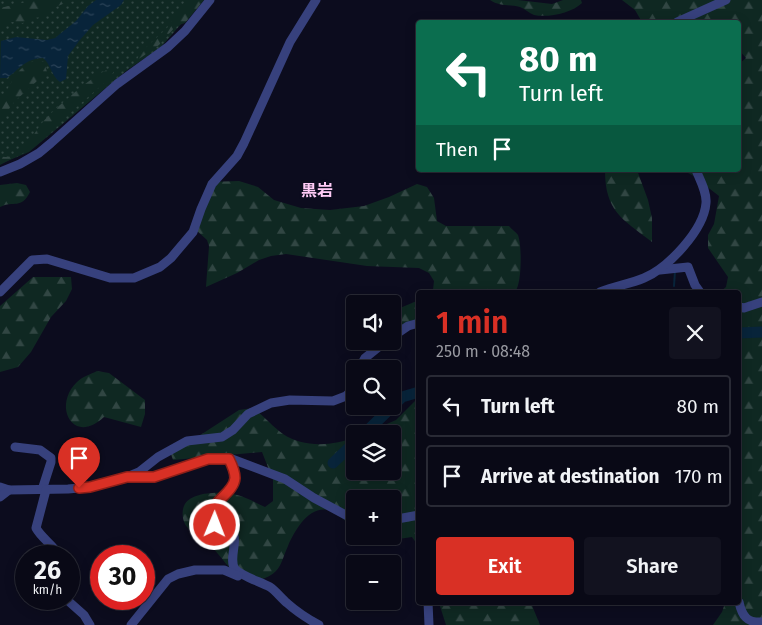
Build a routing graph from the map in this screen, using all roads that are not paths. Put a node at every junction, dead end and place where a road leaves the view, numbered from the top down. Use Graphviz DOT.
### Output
graph roads {
  1 [pos="210,0"];
  2 [pos="316,0"];
  3 [pos="726,0"];
  4 [pos="682,20"];
  5 [pos="0,172"];
  6 [pos="697,172"];
  7 [pos="662,270"];
  8 [pos="606,290"];
  9 [pos="699,290"];
  10 [pos="0,292"];
  11 [pos="762,302"];
  12 [pos="741,307"];
  13 [pos="416,324"];
  14 [pos="401,330"];
  15 [pos="375,350"];
  16 [pos="364,360"];
  17 [pos="346,396"];
  18 [pos="15,447"];
  19 [pos="229,459"];
  20 [pos="127,477"];
  21 [pos="4,488"];
  22 [pos="44,490"];
  23 [pos="0,497"];
  24 [pos="346,515"];
  25 [pos="416,516"];
  26 [pos="401,518"];
  27 [pos="51,545"];
  28 [pos="255,580"];
  29 [pos="428,605"];
  30 [pos="740,605"];
  31 [pos="78,610"];
  32 [pos="762,622"];
  33 [pos="90,625"];
  34 [pos="130,625"];
  35 [pos="319,625"];
  36 [pos="429,625"];
  1 -- 5 [label="street"];
  2 -- 10 [label="street"];
  3 -- 4 [label="street"];
  6 -- 7 [label="street"];
  7 -- 8 [label="street"];
  7 -- 9 [label="street"];
  11 -- 12 [label="street"];
  13 -- 14 [label="street"];
  15 -- 16 [label="street"];
  17 -- 20 [label="street"];
  18 -- 22 [label="street"];
  19 -- 20 [label="street"];
  19 -- 24 [label="street"];
  19 -- 28 [label="street"];
  20 -- 22 [label="street"];
  21 -- 22 [label="street"];
  21 -- 23 [label="street"];
  22 -- 27 [label="street"];
  25 -- 26 [label="street"];
  28 -- 34 [label="street"];
  28 -- 35 [label="street"];
  29 -- 36 [label="street"];
  30 -- 32 [label="street"];
  31 -- 33 [label="street"];
}
